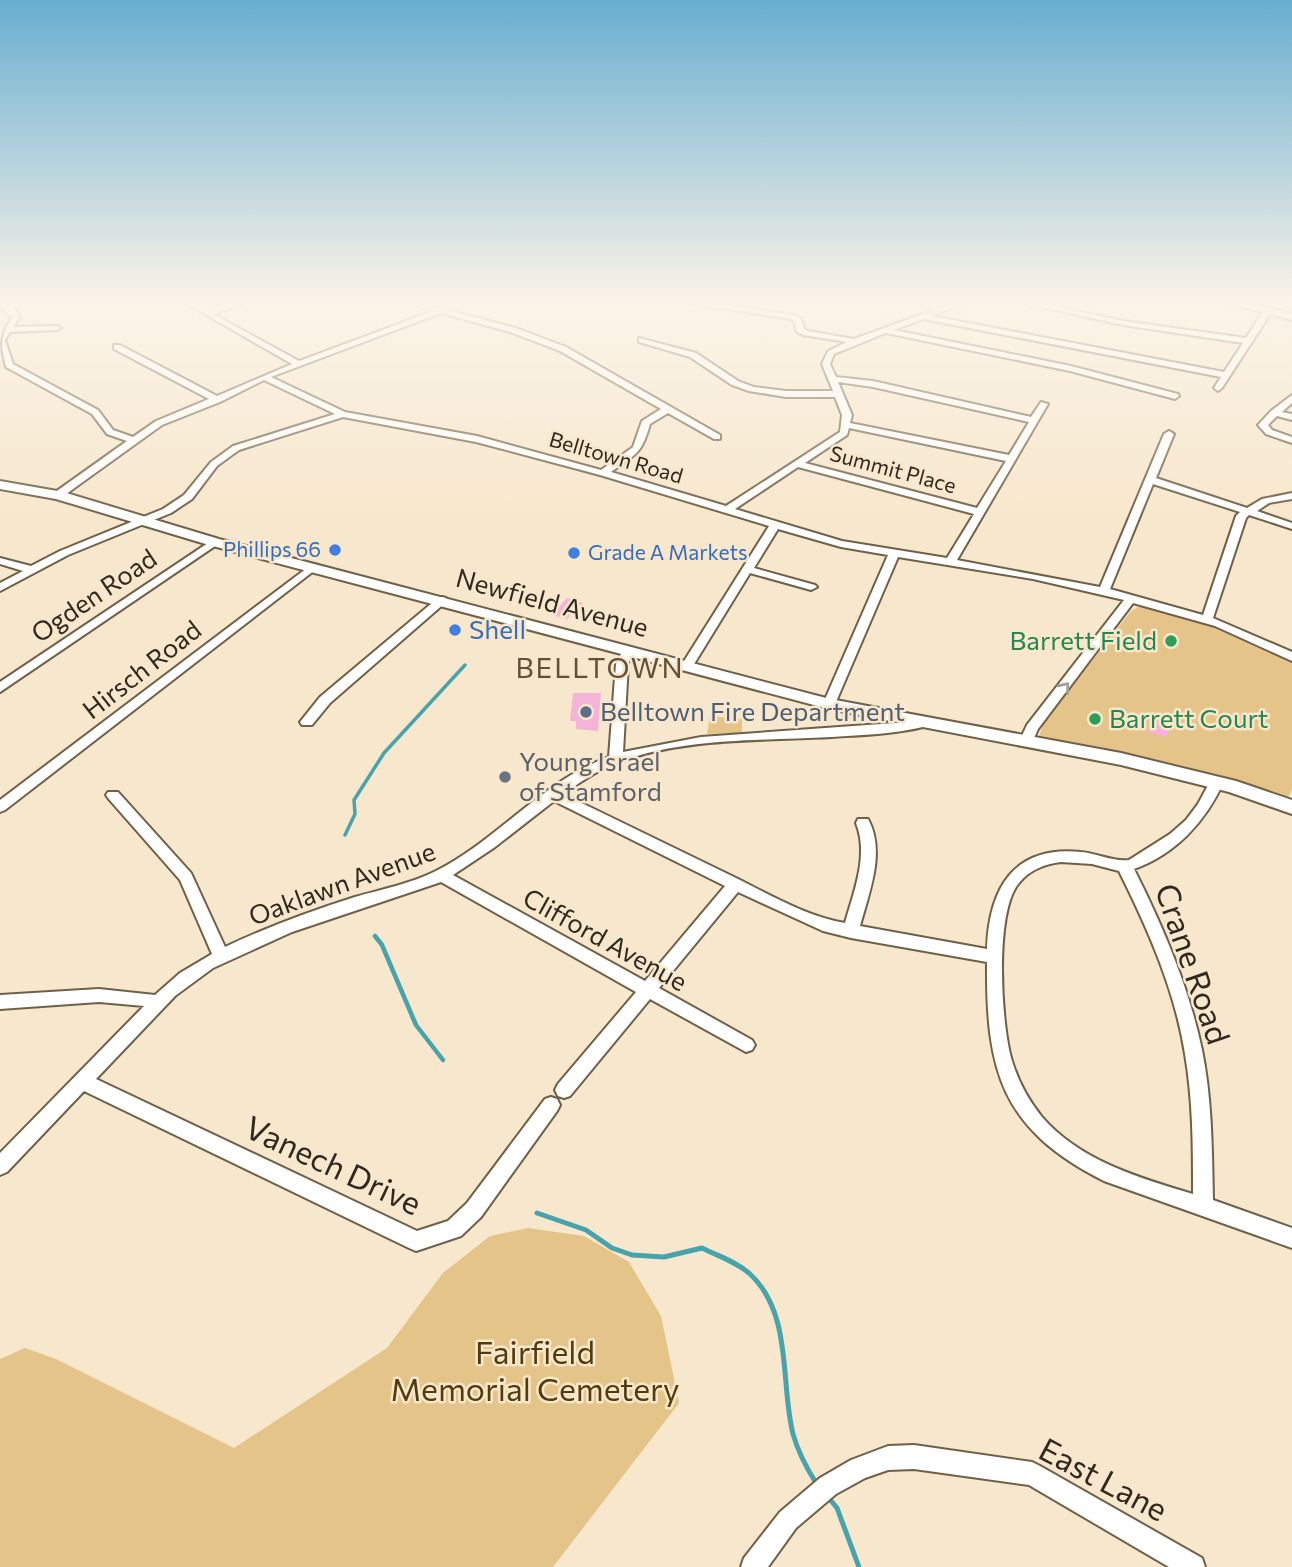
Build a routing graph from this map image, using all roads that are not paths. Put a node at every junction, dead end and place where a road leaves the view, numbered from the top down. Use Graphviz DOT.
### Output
graph roads {
  1 [pos="28,375"];
  2 [pos="170,375"];
  3 [pos="269,375"];
  4 [pos="609,375"];
  5 [pos="723,375"];
  6 [pos="831,375"];
  7 [pos="1094,375"];
  8 [pos="1225,375"];
  9 [pos="264,377"];
  10 [pos="833,379"];
  11 [pos="1218,388"];
  12 [pos="839,394"];
  13 [pos="1175,396"];
  14 [pos="1292,398"];
  15 [pos="217,400"];
  16 [pos="1044,404"];
  17 [pos="669,409"];
  18 [pos="1274,413"];
  19 [pos="343,414"];
  20 [pos="1292,417"];
  21 [pos="1035,421"];
  22 [pos="848,425"];
  23 [pos="1169,434"];
  24 [pos="717,437"];
  25 [pos="135,440"];
  26 [pos="1292,440"];
  27 [pos="1012,459"];
  28 [pos="797,464"];
  29 [pos="603,473"];
  30 [pos="1152,480"];
  31 [pos="0,485"];
  32 [pos="58,495"];
  33 [pos="1292,496"];
  34 [pos="727,510"];
  35 [pos="1246,511"];
  36 [pos="980,512"];
  37 [pos="144,523"];
  38 [pos="775,525"];
  39 [pos="1292,526"];
  40 [pos="214,542"];
  41 [pos="894,554"];
  42 [pos="0,561"];
  43 [pos="950,563"];
  44 [pos="311,568"];
  45 [pos="747,569"];
  46 [pos="32,570"];
  47 [pos="811,587"];
  48 [pos="0,588"];
  49 [pos="1104,591"];
  50 [pos="1131,598"];
  51 [pos="442,600"];
  52 [pos="1207,620"];
  53 [pos="628,651"];
  54 [pos="1292,657"];
  55 [pos="687,666"];
  56 [pos="0,688"];
  57 [pos="829,704"];
  58 [pos="307,722"];
  59 [pos="918,724"];
  60 [pos="1026,743"];
  61 [pos="616,758"];
  62 [pos="1217,781"];
  63 [pos="554,794"];
  64 [pos="113,795"];
  65 [pos="0,807"];
  66 [pos="1292,807"];
  67 [pos="863,823"];
  68 [pos="1125,867"];
  69 [pos="442,876"];
  70 [pos="736,884"];
  71 [pos="851,932"];
  72 [pos="221,956"];
  73 [pos="995,957"];
  74 [pos="645,990"];
  75 [pos="0,1002"];
  76 [pos="158,1002"];
  77 [pos="746,1045"];
  78 [pos="82,1081"];
  79 [pos="0,1166"];
  80 [pos="1203,1207"];
  81 [pos="1292,1238"];
  82 [pos="753,1567"];
  83 [pos="1193,1567"];
  1 -- 25 [label="street"];
  2 -- 15 [label="street"];
  3 -- 9 [label="street"];
  4 -- 17 [label="street"];
  5 -- 12 [label="street"];
  6 -- 10 [label="street"];
  7 -- 13 [label="street"];
  8 -- 11 [label="street"];
  9 -- 15 [label="street"];
  9 -- 19 [label="street"];
  10 -- 12 [label="street"];
  10 -- 21 [label="street"];
  12 -- 22 [label="street"];
  14 -- 18 [label="street"];
  15 -- 25 [label="street"];
  16 -- 21 [label="street"];
  17 -- 24 [label="street"];
  17 -- 29 [label="street"];
  18 -- 20 [label="street"];
  18 -- 26 [label="street"];
  19 -- 29 [label="street, Belltown Road"];
  19 -- 37 [label="street, Belltown Road"];
  21 -- 27 [label="street"];
  22 -- 27 [label="street"];
  22 -- 28 [label="street"];
  23 -- 30 [label="street"];
  25 -- 32 [label="street"];
  27 -- 36 [label="street"];
  28 -- 34 [label="street"];
  28 -- 36 [label="street, Summit Place"];
  29 -- 34 [label="street, Belltown Road"];
  30 -- 35 [label="street"];
  30 -- 49 [label="street"];
  31 -- 32 [label="main road, Newfield Avenue"];
  32 -- 37 [label="main road, Newfield Avenue"];
  33 -- 35 [label="street"];
  34 -- 38 [label="street, Belltown Road"];
  35 -- 39 [label="street"];
  35 -- 52 [label="street"];
  36 -- 43 [label="street"];
  37 -- 40 [label="main road, Newfield Avenue"];
  37 -- 46 [label="street, Belltown Road"];
  38 -- 41 [label="street, Belltown Road"];
  38 -- 45 [label="street"];
  40 -- 44 [label="main road, Newfield Avenue"];
  40 -- 56 [label="street, Ogden Road"];
  41 -- 43 [label="street, Belltown Road"];
  41 -- 57 [label="street"];
  42 -- 46 [label="street"];
  43 -- 49 [label="street, Belltown Road"];
  44 -- 51 [label="main road, Newfield Avenue"];
  44 -- 65 [label="street, Hirsch Road"];
  45 -- 47 [label="street"];
  45 -- 55 [label="street"];
  46 -- 48 [label="street, Belltown Road"];
  49 -- 50 [label="street, Belltown Road"];
  50 -- 52 [label="street, Belltown Road"];
  60 -- 50 [label="street, one-way"];
  51 -- 53 [label="main road, Newfield Avenue"];
  51 -- 58 [label="street"];
  52 -- 54 [label="street, Belltown Road"];
  53 -- 55 [label="main road, Newfield Avenue"];
  53 -- 61 [label="street"];
  55 -- 57 [label="main road, Newfield Avenue"];
  57 -- 59 [label="main road, Newfield Avenue"];
  59 -- 60 [label="main road, Newfield Avenue"];
  59 -- 61 [label="street, Oaklawn Avenue"];
  60 -- 62 [label="main road, Newfield Avenue"];
  61 -- 63 [label="street, Oaklawn Avenue"];
  62 -- 66 [label="main road, Newfield Avenue"];
  62 -- 68 [label="street"];
  63 -- 69 [label="street, Oaklawn Avenue"];
  63 -- 70 [label="street"];
  64 -- 72 [label="street"];
  67 -- 71 [label="street"];
  68 -- 73 [label="street"];
  68 -- 80 [label="street, Crane Road"];
  69 -- 72 [label="street, Oaklawn Avenue"];
  69 -- 74 [label="street, Clifford Avenue"];
  70 -- 71 [label="street"];
  70 -- 74 [label="street, Vanech Drive"];
  71 -- 73 [label="street"];
  72 -- 76 [label="street, Oaklawn Avenue"];
  73 -- 80 [label="street"];
  74 -- 77 [label="street, Clifford Avenue"];
  74 -- 78 [label="street, Vanech Drive"];
  75 -- 76 [label="street"];
  76 -- 78 [label="street, Oaklawn Avenue"];
  78 -- 79 [label="street, Oaklawn Avenue"];
  80 -- 81 [label="street"];
  82 -- 83 [label="street, East Lane"];
}
